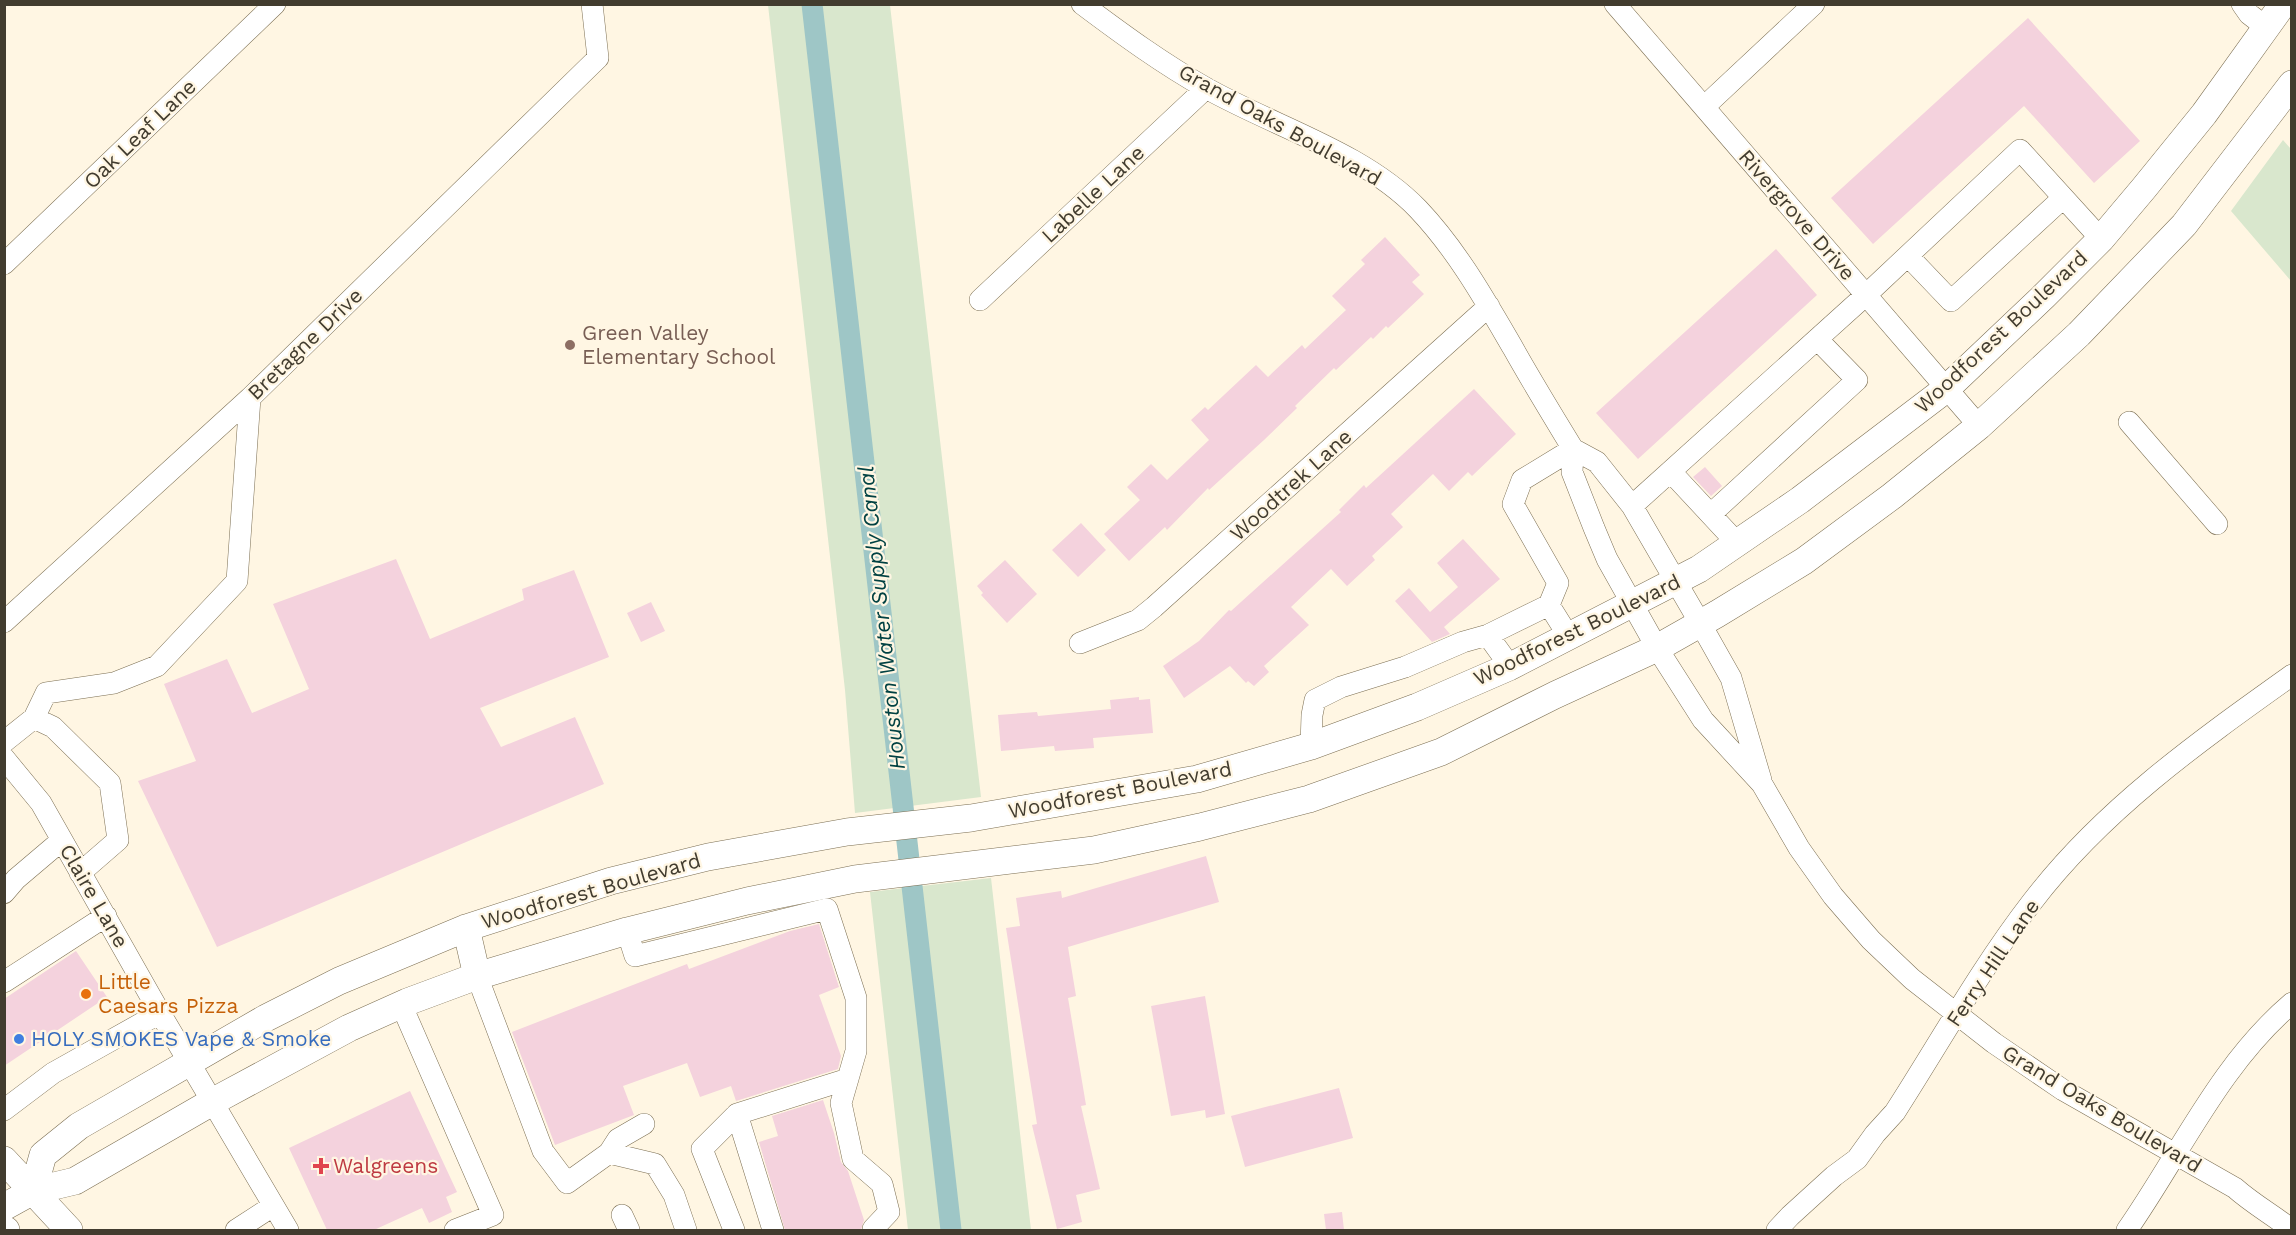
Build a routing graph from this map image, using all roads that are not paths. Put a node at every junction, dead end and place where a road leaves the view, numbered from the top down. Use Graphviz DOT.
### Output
graph roads {
  1 [pos="275,4"];
  2 [pos="592,4"];
  3 [pos="1082,4"];
  4 [pos="1615,4"];
  5 [pos="1814,4"];
  6 [pos="2242,4"];
  7 [pos="2283,4"];
  8 [pos="2267,28"];
  9 [pos="2292,84"];
  10 [pos="1206,88"];
  11 [pos="1704,107"];
  12 [pos="2063,198"];
  13 [pos="2101,239"];
  14 [pos="1908,255"];
  15 [pos="4,264"];
  16 [pos="1867,294"];
  17 [pos="981,300"];
  18 [pos="1489,306"];
  19 [pos="1817,339"];
  20 [pos="1946,389"];
  21 [pos="250,398"];
  22 [pos="2129,422"];
  23 [pos="1979,426"];
  24 [pos="1573,450"];
  25 [pos="1671,472"];
  26 [pos="1632,506"];
  27 [pos="1711,514"];
  28 [pos="2217,524"];
  29 [pos="1738,544"];
  30 [pos="1676,582"];
  31 [pos="1633,604"];
  32 [pos="1550,605"];
  33 [pos="4,622"];
  34 [pos="1700,623"];
  35 [pos="1488,635"];
  36 [pos="1569,637"];
  37 [pos="1080,643"];
  38 [pos="1657,648"];
  39 [pos="1509,667"];
  40 [pos="2292,675"];
  41 [pos="34,718"];
  42 [pos="4,742"];
  43 [pos="1311,746"];
  44 [pos="4,758"];
  45 [pos="1762,784"];
  46 [pos="62,840"];
  47 [pos="80,873"];
  48 [pos="4,893"];
  49 [pos="106,916"];
  50 [pos="466,928"];
  51 [pos="627,931"];
  52 [pos="8,974"];
  53 [pos="477,976"];
  54 [pos="2292,1003"];
  55 [pos="401,1004"];
  56 [pos="160,1013"];
  57 [pos="1957,1015"];
  58 [pos="188,1062"];
  59 [pos="848,1079"];
  60 [pos="212,1102"];
  61 [pos="4,1110"];
  62 [pos="737,1114"];
  63 [pos="644,1124"];
  64 [pos="609,1153"];
  65 [pos="2176,1155"];
  66 [pos="4,1160"];
  67 [pos="33,1191"];
  68 [pos="4,1206"];
  69 [pos="273,1206"];
  70 [pos="873,1229"];
  71 [pos="69,1230"];
  72 [pos="236,1230"];
  73 [pos="288,1230"];
  74 [pos="455,1230"];
  75 [pos="686,1230"];
  76 [pos="734,1230"];
  77 [pos="773,1230"];
  78 [pos="1777,1230"];
  79 [pos="2127,1230"];
  80 [pos="2292,1230"];
  1 -- 15 [label="street, Oak Leaf Lane"];
  2 -- 21 [label="street, Bretagne Drive"];
  3 -- 10 [label="street, Grand Oaks Boulevard"];
  4 -- 11 [label="street, Rivergrove Drive"];
  5 -- 11 [label="street"];
  6 -- 8 [label="street"];
  7 -- 8 [label="main road, Woodforest Boulevard"];
  8 -- 13 [label="main road, Woodforest Boulevard"];
  9 -- 23 [label="main road"];
  10 -- 17 [label="street, Labelle Lane"];
  10 -- 18 [label="street, Grand Oaks Boulevard"];
  11 -- 16 [label="street, Rivergrove Drive"];
  12 -- 13 [label="street"];
  12 -- 14 [label="street"];
  12 -- 14 [label="street"];
  13 -- 20 [label="main road, Woodforest Boulevard"];
  14 -- 16 [label="street"];
  16 -- 19 [label="street"];
  16 -- 20 [label="street, Rivergrove Drive"];
  18 -- 24 [label="street, Grand Oaks Boulevard"];
  18 -- 37 [label="street, Woodtrek Lane"];
  19 -- 25 [label="street"];
  19 -- 27 [label="street"];
  20 -- 23 [label="street, Rivergrove Drive"];
  20 -- 29 [label="main road, Woodforest Boulevard"];
  21 -- 33 [label="street, Bretagne Drive"];
  21 -- 41 [label="street"];
  22 -- 28 [label="street"];
  23 -- 34 [label="main road"];
  24 -- 26 [label="street, Grand Oaks Boulevard"];
  24 -- 31 [label="street, Grand Oaks Boulevard"];
  24 -- 32 [label="street"];
  25 -- 26 [label="street"];
  25 -- 27 [label="street"];
  26 -- 30 [label="street, Grand Oaks Boulevard"];
  27 -- 29 [label="street"];
  29 -- 30 [label="main road, Woodforest Boulevard"];
  30 -- 31 [label="main road, Woodforest Boulevard"];
  30 -- 34 [label="street, Grand Oaks Boulevard"];
  31 -- 36 [label="main road, Woodforest Boulevard"];
  31 -- 38 [label="street, Grand Oaks Boulevard"];
  32 -- 35 [label="street"];
  32 -- 36 [label="street"];
  34 -- 38 [label="main road"];
  34 -- 45 [label="street, Grand Oaks Boulevard"];
  35 -- 39 [label="street"];
  35 -- 43 [label="street"];
  36 -- 39 [label="main road, Woodforest Boulevard"];
  38 -- 45 [label="street, Grand Oaks Boulevard"];
  38 -- 51 [label="main road"];
  39 -- 43 [label="main road, Woodforest Boulevard"];
  40 -- 57 [label="street, Ferry Hill Lane"];
  41 -- 42 [label="street"];
  41 -- 47 [label="street"];
  43 -- 50 [label="main road, Woodforest Boulevard"];
  44 -- 46 [label="street, Claire Lane"];
  45 -- 57 [label="street, Grand Oaks Boulevard"];
  46 -- 47 [label="street, Claire Lane"];
  46 -- 48 [label="street"];
  47 -- 49 [label="street, Claire Lane"];
  49 -- 52 [label="street"];
  49 -- 56 [label="street, Claire Lane"];
  50 -- 53 [label="main road"];
  50 -- 58 [label="main road, Woodforest Boulevard"];
  51 -- 53 [label="main road"];
  51 -- 59 [label="street"];
  53 -- 55 [label="main road"];
  53 -- 64 [label="street"];
  54 -- 65 [label="street"];
  55 -- 60 [label="main road"];
  55 -- 74 [label="street"];
  56 -- 58 [label="street, Claire Lane"];
  56 -- 61 [label="street"];
  57 -- 65 [label="street, Grand Oaks Boulevard"];
  57 -- 78 [label="street, Ferry Hill Lane"];
  58 -- 60 [label="street, Claire Lane"];
  58 -- 67 [label="main road, Woodforest Boulevard"];
  59 -- 62 [label="street"];
  59 -- 70 [label="street"];
  60 -- 67 [label="main road"];
  60 -- 69 [label="street, Claire Lane"];
  62 -- 76 [label="street"];
  62 -- 77 [label="street"];
  63 -- 64 [label="street"];
  64 -- 75 [label="street"];
  65 -- 79 [label="street"];
  65 -- 80 [label="street, Grand Oaks Boulevard"];
  66 -- 67 [label="main road"];
  67 -- 68 [label="main road"];
  67 -- 71 [label="main road"];
  69 -- 72 [label="street"];
  69 -- 73 [label="street, Claire Lane"];
}
